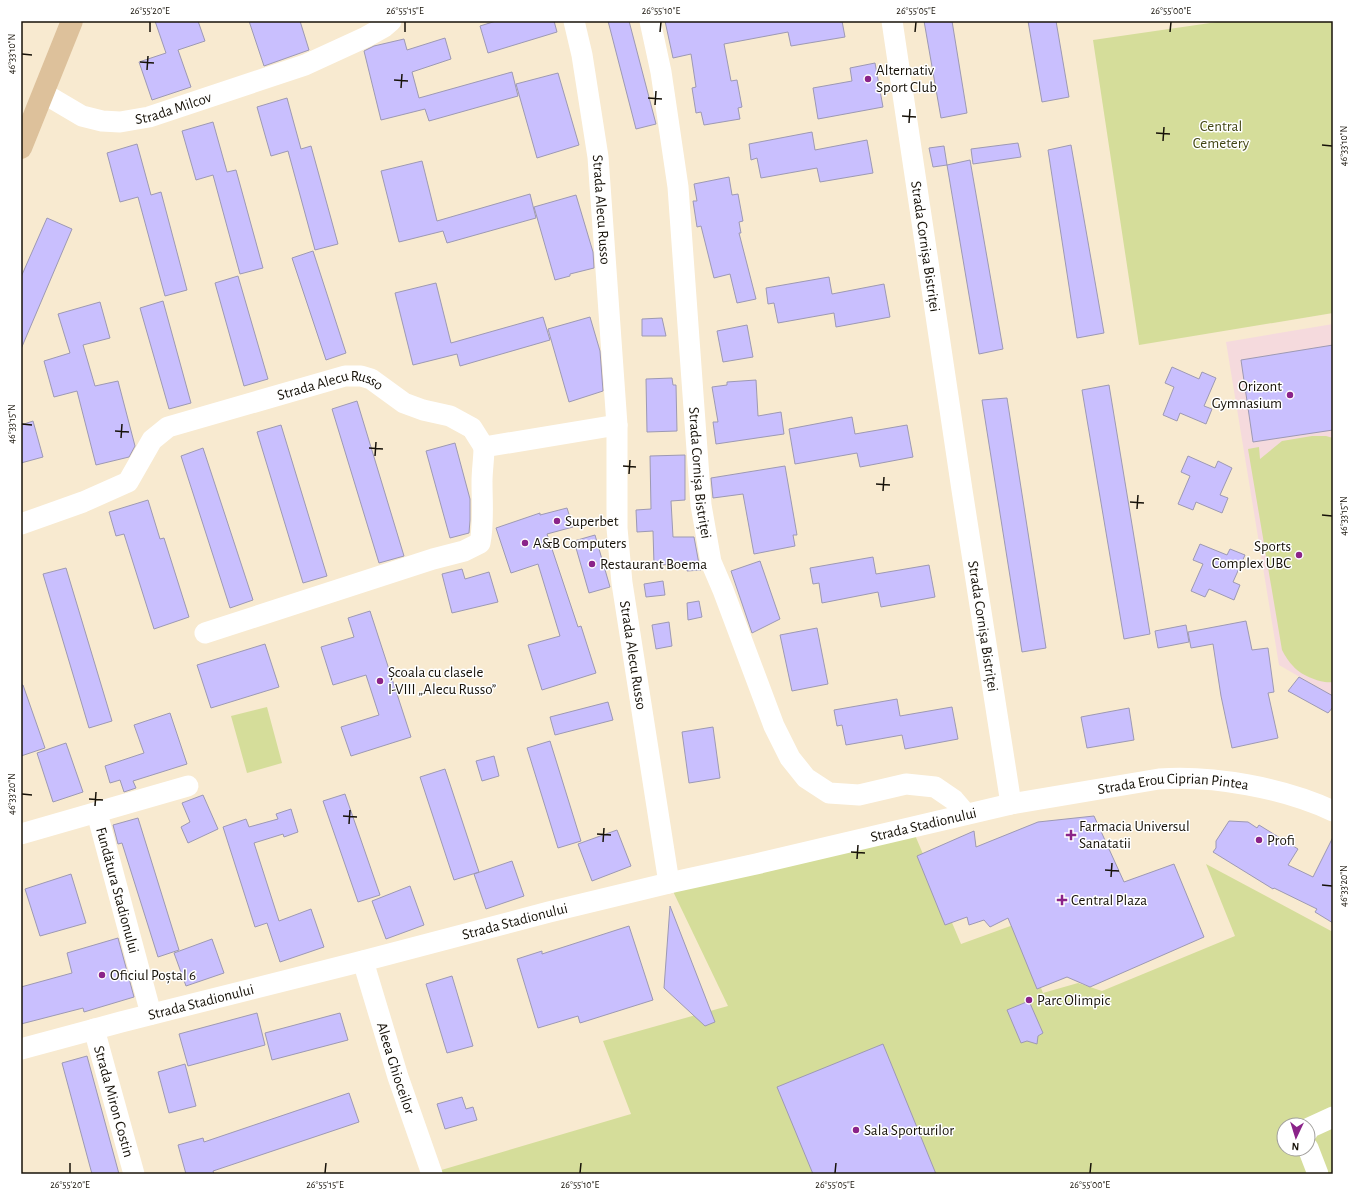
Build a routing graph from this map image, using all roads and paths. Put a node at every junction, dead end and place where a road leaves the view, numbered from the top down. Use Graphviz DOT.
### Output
graph roads {
  1 [pos="72,21"];
  2 [pos="391,21"];
  3 [pos="574,21"];
  4 [pos="650,21"];
  5 [pos="892,21"];
  6 [pos="42,94"];
  7 [pos="21,148"];
  8 [pos="616,425"];
  9 [pos="484,447"];
  10 [pos="21,524"];
  11 [pos="205,633"];
  12 [pos="188,786"];
  13 [pos="1011,804"];
  14 [pos="1333,811"];
  15 [pos="97,813"];
  16 [pos="966,814"];
  17 [pos="21,834"];
  18 [pos="669,883"];
  19 [pos="363,962"];
  20 [pos="151,1014"];
  21 [pos="94,1029"];
  22 [pos="21,1049"];
  23 [pos="1333,1117"];
  24 [pos="1316,1125"];
  25 [pos="1311,1157"];
  26 [pos="134,1174"];
  27 [pos="432,1174"];
  28 [pos="1318,1174"];
  1 -- 6 [label="main road"];
  2 -- 6 [label="street, Strada Milcov"];
  3 -- 8 [label="street, Strada Alecu Russo"];
  4 -- 16 [label="street, Strada Cornișa Bistriței"];
  5 -- 13 [label="street, Strada Cornișa Bistriței"];
  6 -- 7 [label="main road"];
  8 -- 9 [label="street"];
  8 -- 18 [label="street, Strada Alecu Russo"];
  9 -- 10 [label="street, Strada Alecu Russo"];
  9 -- 11 [label="street"];
  12 -- 15 [label="street, Fundătura Stadionului"];
  13 -- 14 [label="street, Strada Erou Ciprian Pintea"];
  13 -- 16 [label="street, Strada Stadionului"];
  15 -- 17 [label="street, Fundătura Stadionului"];
  15 -- 20 [label="street, Fundătura Stadionului"];
  16 -- 18 [label="street, Strada Stadionului"];
  18 -- 19 [label="street, Strada Stadionului"];
  19 -- 20 [label="street, Strada Stadionului"];
  19 -- 27 [label="street, Aleea Ghioceilor"];
  20 -- 21 [label="street, Strada Stadionului"];
  21 -- 22 [label="street, Strada Stadionului"];
  21 -- 26 [label="street, Strada Miron Costin"];
  23 -- 24 [label="street"];
  25 -- 28 [label="street"];
}
